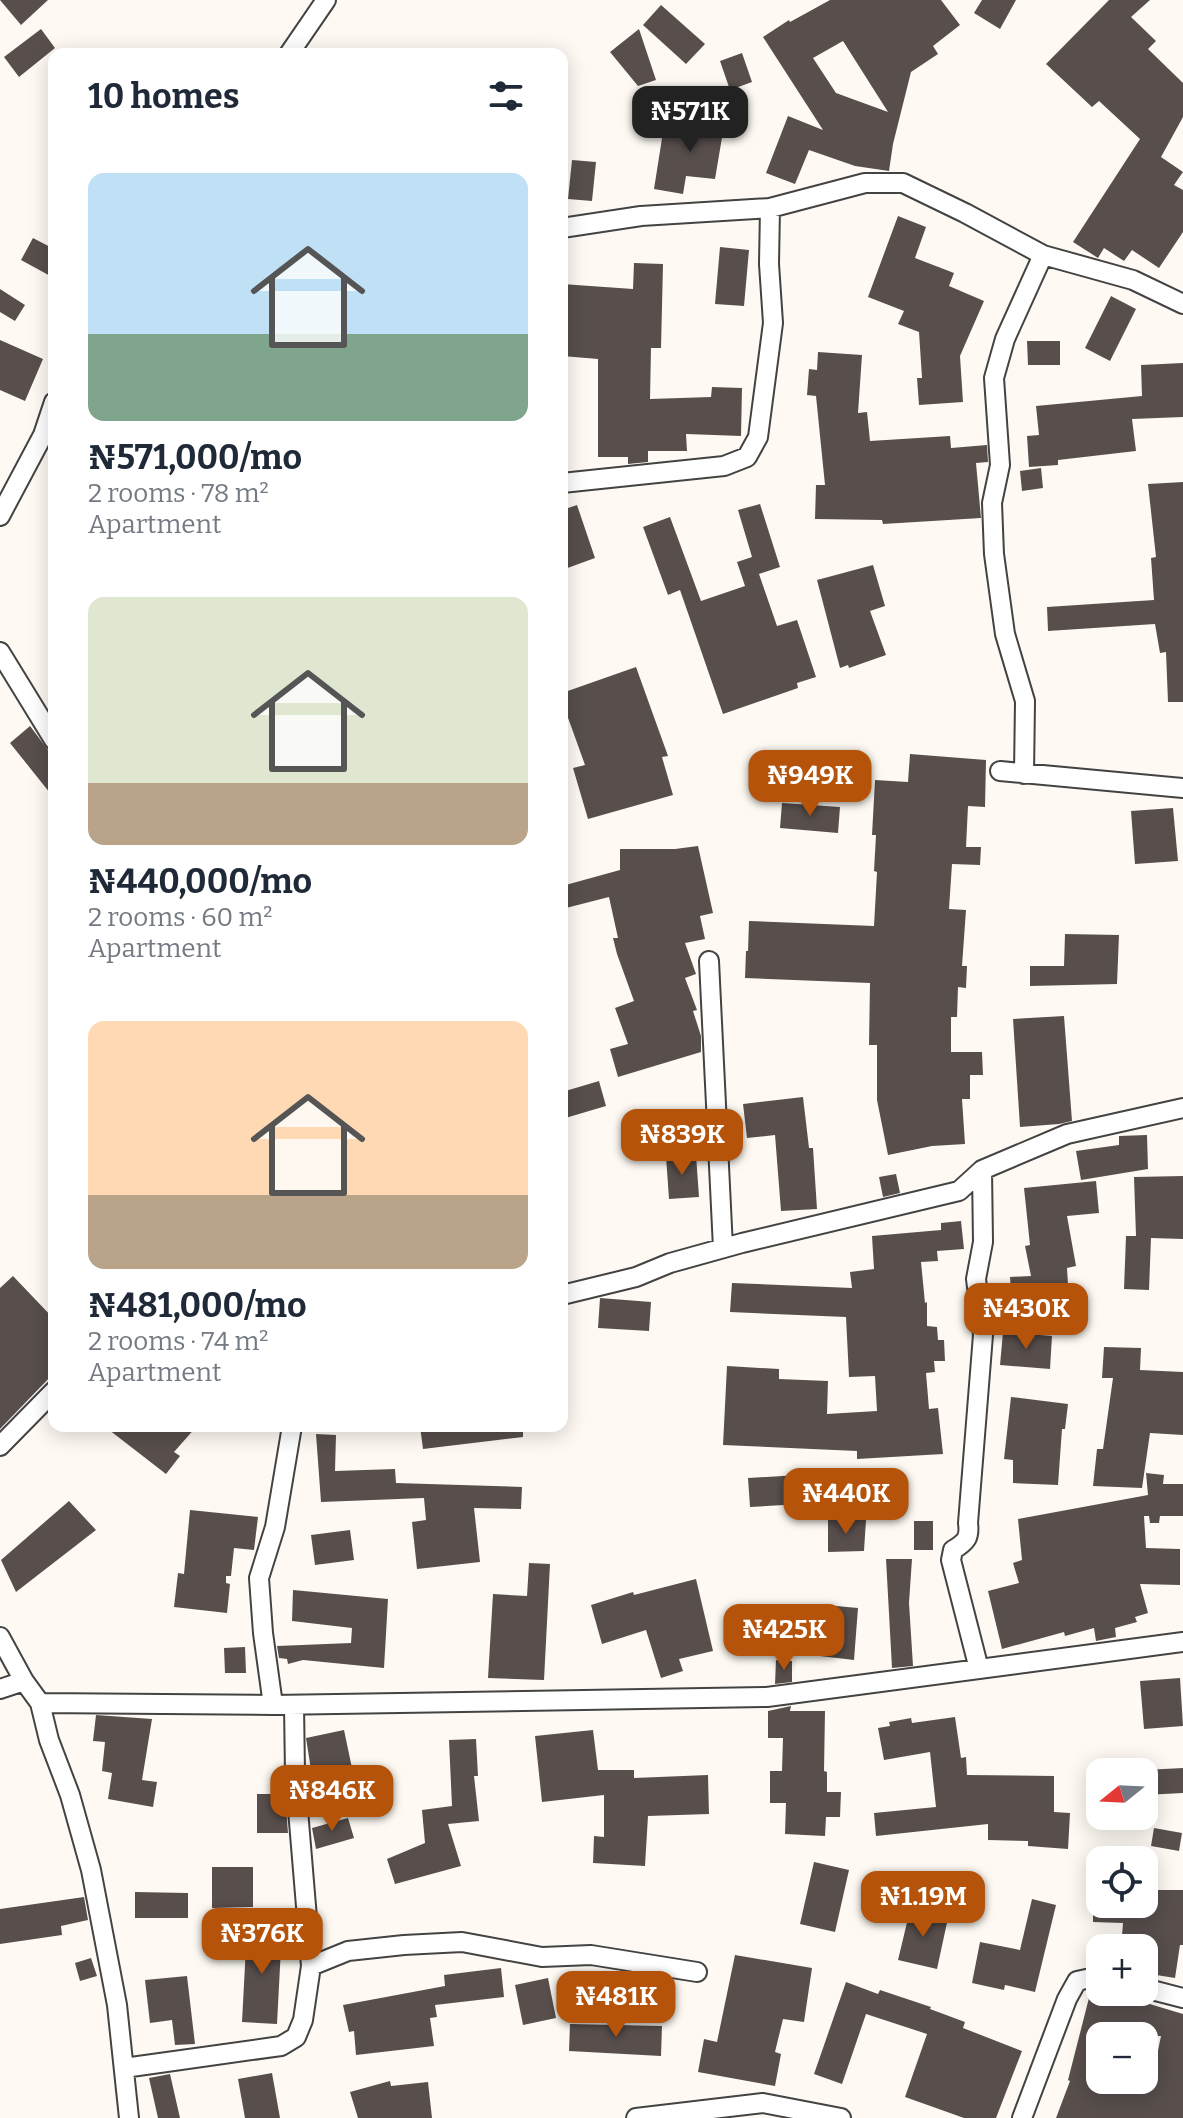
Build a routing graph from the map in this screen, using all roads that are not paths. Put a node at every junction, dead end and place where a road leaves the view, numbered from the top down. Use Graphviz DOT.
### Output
graph roads {
  1 [pos="326,0"];
  2 [pos="293,48"];
  3 [pos="770,208"];
  4 [pos="568,227"];
  5 [pos="1043,255"];
  6 [pos="1183,304"];
  7 [pos="48,420"];
  8 [pos="568,482"];
  9 [pos="0,516"];
  10 [pos="0,652"];
  11 [pos="48,730"];
  12 [pos="1000,771"];
  13 [pos="1024,774"];
  14 [pos="1183,788"];
  15 [pos="709,961"];
  16 [pos="1183,1108"];
  17 [pos="982,1170"];
  18 [pos="723,1248"];
  19 [pos="568,1294"];
  20 [pos="48,1397"];
  21 [pos="291,1432"];
  22 [pos="0,1446"];
  23 [pos="0,1637"];
  24 [pos="1183,1642"];
  25 [pos="979,1669"];
  26 [pos="24,1681"];
  27 [pos="0,1689"];
  28 [pos="40,1703"];
  29 [pos="273,1705"];
  30 [pos="294,1705"];
  31 [pos="311,1966"];
  32 [pos="697,1972"];
  33 [pos="1086,1979"];
  34 [pos="1158,1992"];
  35 [pos="1183,1998"];
  36 [pos="124,2068"];
  37 [pos="129,2118"];
  38 [pos="636,2118"];
  39 [pos="841,2118"];
  40 [pos="1022,2118"];
  1 -- 2 [label="street"];
  3 -- 4 [label="street"];
  3 -- 5 [label="street"];
  3 -- 8 [label="street"];
  5 -- 6 [label="street"];
  5 -- 13 [label="street"];
  7 -- 9 [label="street"];
  10 -- 11 [label="street"];
  12 -- 13 [label="street"];
  13 -- 14 [label="street"];
  15 -- 18 [label="street"];
  16 -- 17 [label="street"];
  17 -- 18 [label="street"];
  17 -- 25 [label="street"];
  18 -- 19 [label="street"];
  20 -- 22 [label="street"];
  21 -- 29 [label="street"];
  23 -- 26 [label="street"];
  24 -- 25 [label="street"];
  25 -- 30 [label="street"];
  26 -- 27 [label="street"];
  26 -- 28 [label="street"];
  28 -- 29 [label="street"];
  28 -- 36 [label="street"];
  29 -- 30 [label="street"];
  30 -- 31 [label="street"];
  31 -- 32 [label="street"];
  31 -- 36 [label="street"];
  33 -- 40 [label="street"];
  34 -- 35 [label="street"];
  36 -- 37 [label="street"];
  38 -- 39 [label="street"];
}
